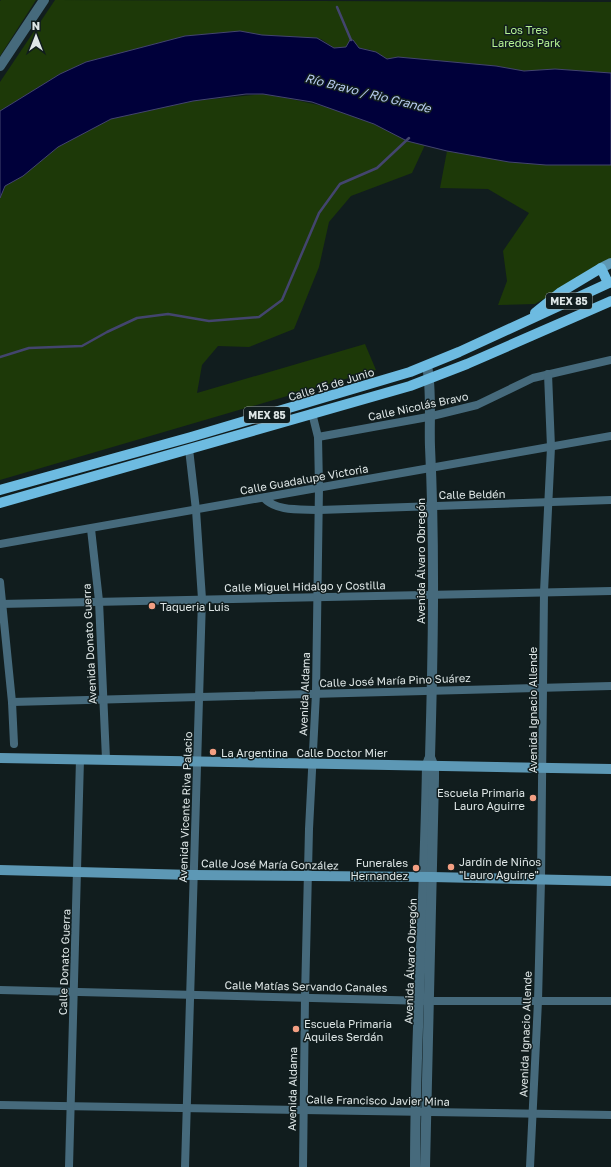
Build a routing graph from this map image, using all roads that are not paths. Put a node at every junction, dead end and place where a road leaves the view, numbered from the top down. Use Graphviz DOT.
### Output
graph roads {
  1 [pos="44,0"];
  2 [pos="0,66"];
  3 [pos="611,263"];
  4 [pos="601,268"];
  5 [pos="610,283"];
  6 [pos="611,301"];
  7 [pos="526,321"];
  8 [pos="491,354"];
  9 [pos="611,360"];
  10 [pos="427,366"];
  11 [pos="548,374"];
  12 [pos="430,379"];
  13 [pos="312,413"];
  14 [pos="428,417"];
  15 [pos="611,436"];
  16 [pos="318,437"];
  17 [pos="551,447"];
  18 [pos="189,448"];
  19 [pos="116,458"];
  20 [pos="431,467"];
  21 [pos="120,468"];
  22 [pos="320,487"];
  23 [pos="0,490"];
  24 [pos="264,498"];
  25 [pos="611,500"];
  26 [pos="0,503"];
  27 [pos="547,504"];
  28 [pos="432,506"];
  29 [pos="196,510"];
  30 [pos="319,510"];
  31 [pos="91,529"];
  32 [pos="0,544"];
  33 [pos="0,582"];
  34 [pos="611,591"];
  35 [pos="544,592"];
  36 [pos="433,594"];
  37 [pos="317,597"];
  38 [pos="202,599"];
  39 [pos="99,601"];
  40 [pos="2,604"];
  41 [pos="611,686"];
  42 [pos="543,687"];
  43 [pos="432,689"];
  44 [pos="316,693"];
  45 [pos="200,697"];
  46 [pos="102,700"];
  47 [pos="12,702"];
  48 [pos="14,744"];
  49 [pos="0,758"];
  50 [pos="80,759"];
  51 [pos="106,759"];
  52 [pos="197,762"];
  53 [pos="430,763"];
  54 [pos="313,764"];
  55 [pos="543,768"];
  56 [pos="611,769"];
  57 [pos="4,870"];
  58 [pos="77,872"];
  59 [pos="193,875"];
  60 [pos="308,877"];
  61 [pos="429,877"];
  62 [pos="541,880"];
  63 [pos="611,881"];
  64 [pos="0,990"];
  65 [pos="74,992"];
  66 [pos="190,994"];
  67 [pos="304,997"];
  68 [pos="424,1000"];
  69 [pos="538,1001"];
  70 [pos="611,1001"];
  71 [pos="0,1105"];
  72 [pos="71,1106"];
  73 [pos="187,1108"];
  74 [pos="303,1110"];
  75 [pos="420,1112"];
  76 [pos="533,1114"];
  77 [pos="611,1115"];
  78 [pos="69,1167"];
  79 [pos="185,1167"];
  80 [pos="303,1167"];
  81 [pos="415,1167"];
  82 [pos="425,1167"];
  83 [pos="530,1167"];
  1 -- 2 [label="street"];
  3 -- 4 [label="main road"];
  4 -- 5 [label="main road"];
  4 -- 7 [label="main road"];
  5 -- 7 [label="main road, Calle 15 de Junio / MEX 85"];
  6 -- 8 [label="main road, Calle 15 de Junio / MEX 85"];
  7 -- 8 [label="main road"];
  7 -- 10 [label="main road, Calle 15 de Junio / MEX 85"];
  8 -- 12 [label="main road, Calle 15 de Junio / MEX 85"];
  9 -- 11 [label="street, Calle Nicolás Bravo"];
  10 -- 12 [label="street, Avenida Álvaro Obregón"];
  10 -- 19 [label="main road, Calle 15 de Junio / MEX 85"];
  11 -- 14 [label="street, Calle Nicolás Bravo"];
  11 -- 17 [label="street, Avenida Ignacio Allende"];
  12 -- 13 [label="main road, Calle 15 de Junio / MEX 85"];
  12 -- 14 [label="street, Avenida Álvaro Obregón"];
  13 -- 16 [label="street, Avenida Aldama"];
  13 -- 18 [label="main road, Calle 15 de Junio / MEX 85"];
  14 -- 16 [label="street, Calle Nicolás Bravo"];
  14 -- 20 [label="street, Avenida Álvaro Obregón"];
  15 -- 17 [label="street, Calle Guadalupe Victoria"];
  16 -- 22 [label="street, Avenida Aldama"];
  17 -- 20 [label="street, Calle Guadalupe Victoria"];
  17 -- 27 [label="street, Avenida Ignacio Allende"];
  18 -- 21 [label="main road, Calle 15 de Junio / MEX 85"];
  18 -- 29 [label="street, Avenida Vicente Riva Palacio"];
  19 -- 21 [label="main road"];
  19 -- 23 [label="main road, Calle 15 de Junio / MEX 85"];
  20 -- 22 [label="street, Calle Guadalupe Victoria"];
  20 -- 28 [label="street, Avenida Álvaro Obregón"];
  21 -- 26 [label="main road, Calle 15 de Junio / MEX 85"];
  22 -- 24 [label="street, Calle Guadalupe Victoria"];
  22 -- 30 [label="street, Avenida Aldama"];
  24 -- 29 [label="street, Calle Guadalupe Victoria"];
  24 -- 30 [label="street, Calle Beldén"];
  25 -- 27 [label="street, Calle Beldén"];
  27 -- 28 [label="street, Calle Beldén"];
  27 -- 35 [label="street, Avenida Ignacio Allende"];
  28 -- 30 [label="street, Calle Beldén"];
  28 -- 36 [label="street, Avenida Álvaro Obregón"];
  29 -- 31 [label="street, Calle Guadalupe Victoria"];
  29 -- 38 [label="street, Avenida Vicente Riva Palacio"];
  30 -- 37 [label="street, Avenida Aldama"];
  31 -- 32 [label="street, Calle Guadalupe Victoria"];
  31 -- 39 [label="street, Avenida Donato Guerra"];
  33 -- 40 [label="street"];
  34 -- 35 [label="street, Calle Miguel Hidalgo y Costilla"];
  35 -- 36 [label="street, Calle Miguel Hidalgo y Costilla"];
  35 -- 42 [label="street, Avenida Ignacio Allende"];
  36 -- 37 [label="street, Calle Miguel Hidalgo y Costilla"];
  36 -- 43 [label="street, Avenida Álvaro Obregón"];
  37 -- 38 [label="street, Calle Miguel Hidalgo y Costilla"];
  37 -- 44 [label="street, Avenida Aldama"];
  38 -- 39 [label="street, Calle Miguel Hidalgo y Costilla"];
  38 -- 45 [label="street, Avenida Vicente Riva Palacio"];
  39 -- 40 [label="street, Calle Miguel Hidalgo y Costilla"];
  39 -- 46 [label="street, Avenida Donato Guerra"];
  40 -- 47 [label="street"];
  41 -- 42 [label="street, Calle José María Pino Suárez"];
  42 -- 43 [label="street, Calle José María Pino Suárez"];
  42 -- 55 [label="street, Avenida Ignacio Allende"];
  43 -- 44 [label="street, Calle José María Pino Suárez"];
  43 -- 53 [label="street, Avenida Álvaro Obregón"];
  44 -- 45 [label="street, Calle José María Pino Suárez"];
  44 -- 54 [label="street, Avenida Aldama"];
  45 -- 46 [label="street, Calle José María Pino Suárez"];
  45 -- 52 [label="street, Avenida Vicente Riva Palacio"];
  46 -- 47 [label="street, Calle José María Pino Suárez"];
  46 -- 51 [label="street, Avenida Donato Guerra"];
  47 -- 48 [label="street"];
  49 -- 50 [label="main road, Calle Doctor Mier"];
  50 -- 51 [label="main road, Calle Doctor Mier"];
  50 -- 58 [label="street, Calle Donato Guerra"];
  51 -- 52 [label="main road, Calle Doctor Mier"];
  52 -- 54 [label="main road, Calle Doctor Mier"];
  52 -- 59 [label="street, Avenida Vicente Riva Palacio"];
  53 -- 54 [label="main road, Calle Doctor Mier"];
  53 -- 55 [label="main road, Calle Doctor Mier"];
  53 -- 61 [label="street, Avenida Álvaro Obregón"];
  54 -- 60 [label="street, Avenida Aldama"];
  55 -- 56 [label="main road, Calle Doctor Mier"];
  55 -- 62 [label="street, Avenida Ignacio Allende"];
  57 -- 58 [label="main road, Calle José María González"];
  58 -- 59 [label="main road, Calle José María González"];
  58 -- 65 [label="street, Calle Donato Guerra"];
  59 -- 60 [label="main road, Calle José María González"];
  59 -- 66 [label="street, Avenida Vicente Riva Palacio"];
  60 -- 61 [label="main road, Calle José María González"];
  60 -- 67 [label="street, Avenida Aldama"];
  61 -- 62 [label="main road, Calle José María González"];
  61 -- 68 [label="street, Avenida Álvaro Obregón"];
  62 -- 63 [label="main road, Calle José María González"];
  62 -- 69 [label="street, Avenida Ignacio Allende"];
  64 -- 65 [label="street, Calle Matías Servando Canales"];
  65 -- 66 [label="street, Calle Matías Servando Canales"];
  65 -- 72 [label="street, Calle Donato Guerra"];
  66 -- 67 [label="street, Calle Matías Servando Canales"];
  66 -- 73 [label="street, Avenida Vicente Riva Palacio"];
  67 -- 68 [label="street, Calle Matías Servando Canales"];
  67 -- 74 [label="street, Avenida Aldama"];
  68 -- 69 [label="street, Calle Matías Servando Canales"];
  68 -- 75 [label="street, Avenida Álvaro Obregón"];
  69 -- 70 [label="street, Calle Matías Servando Canales"];
  69 -- 76 [label="street, Avenida Ignacio Allende"];
  71 -- 72 [label="street, Calle Francisco Javier Mina"];
  72 -- 73 [label="street, Calle Francisco Javier Mina"];
  72 -- 78 [label="street, Calle Donato Guerra"];
  73 -- 74 [label="street, Calle Francisco Javier Mina"];
  73 -- 79 [label="street, Avenida Vicente Riva Palacio"];
  74 -- 75 [label="street, Calle Francisco Javier Mina"];
  74 -- 80 [label="street, Avenida Aldama"];
  75 -- 76 [label="street, Calle Francisco Javier Mina"];
  75 -- 81 [label="street, Avenida Álvaro Obregón"];
  75 -- 82 [label="street, Avenida Álvaro Obregón"];
  76 -- 77 [label="street, Calle Francisco Javier Mina"];
  76 -- 83 [label="street, Avenida Ignacio Allende"];
}
